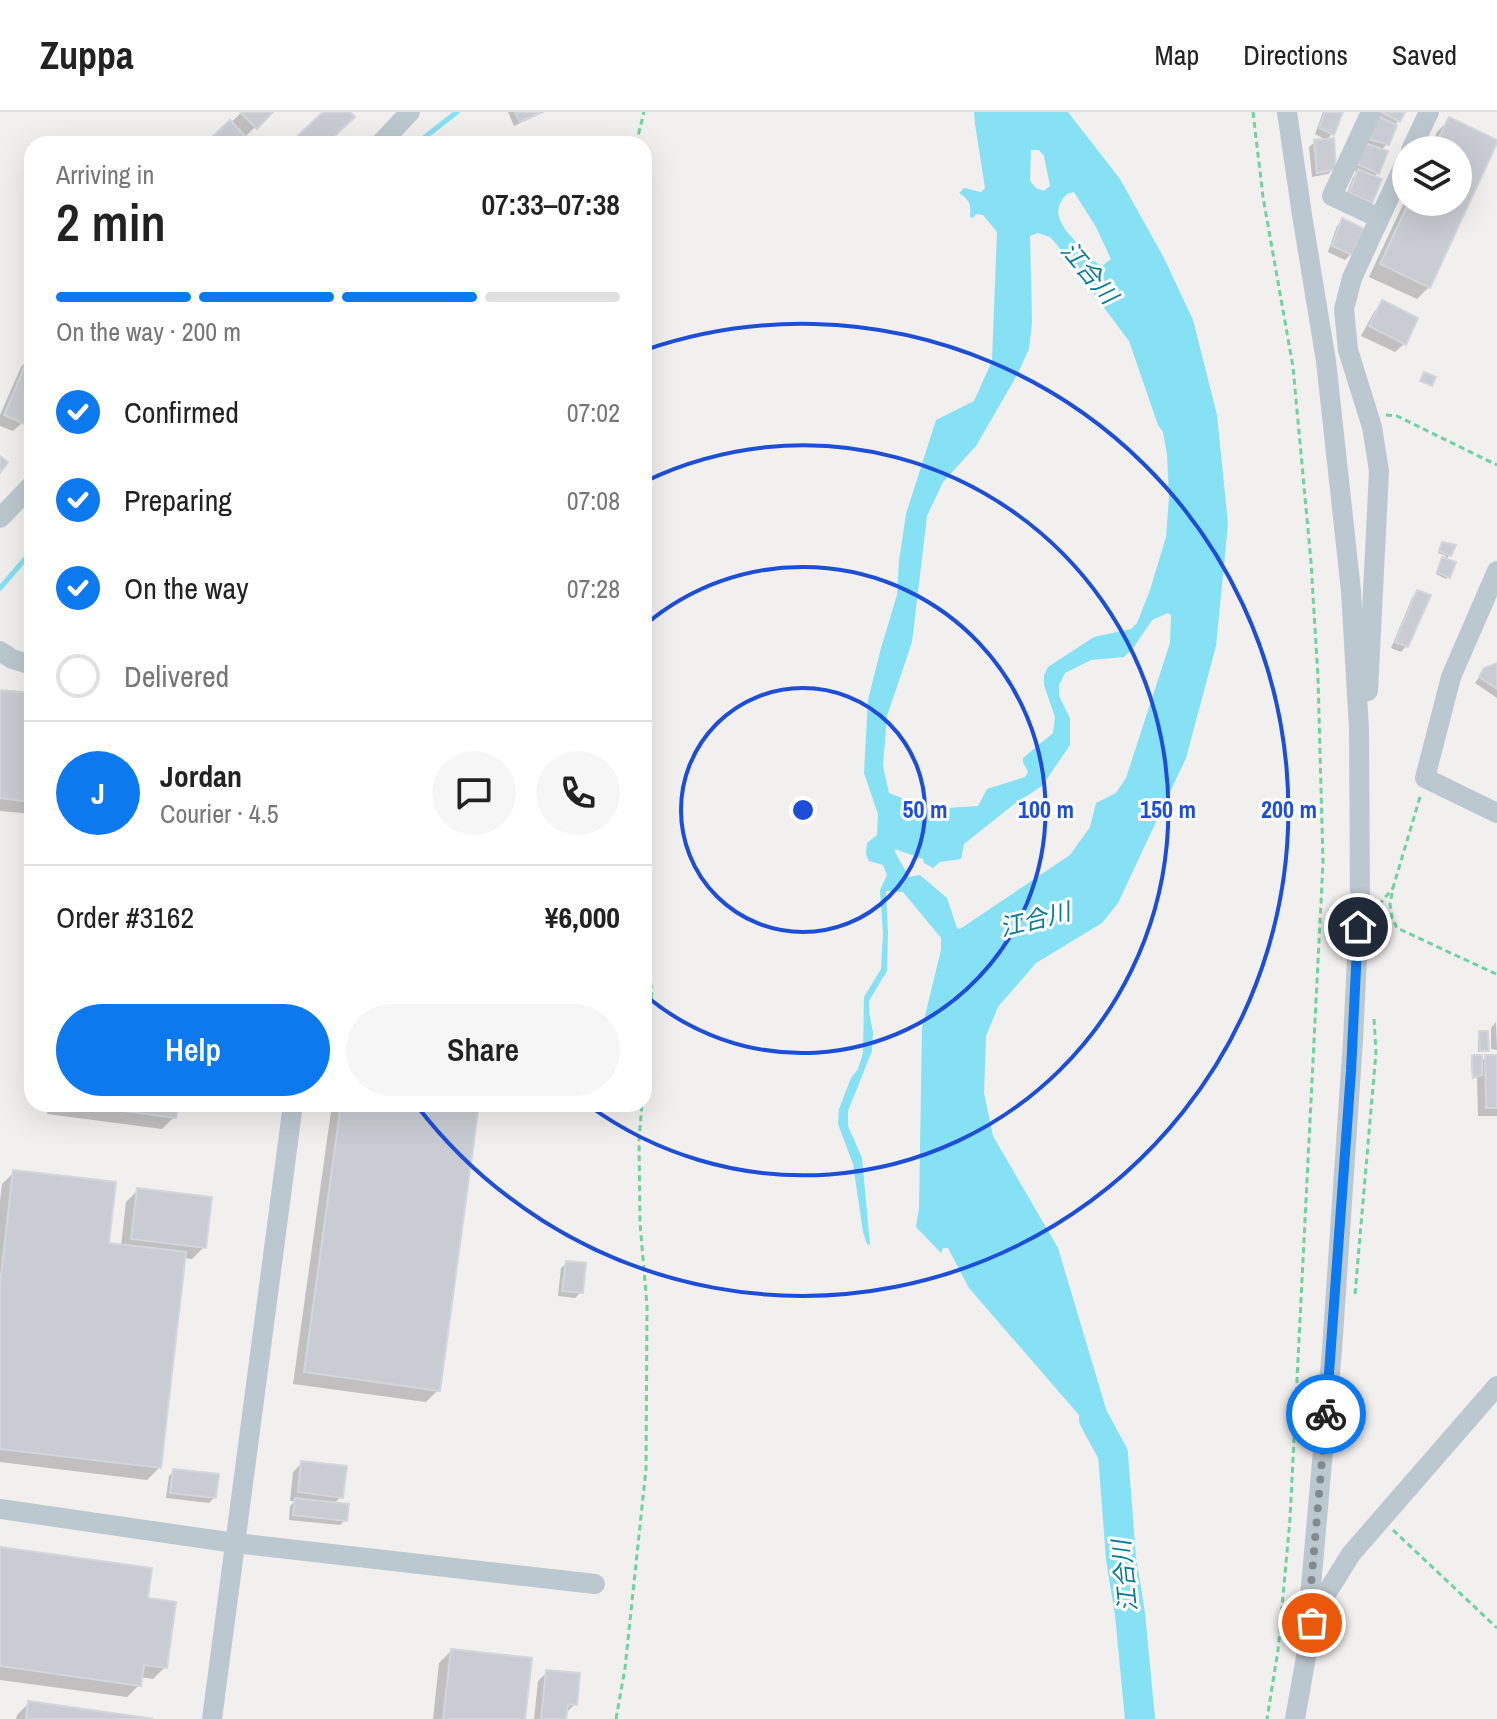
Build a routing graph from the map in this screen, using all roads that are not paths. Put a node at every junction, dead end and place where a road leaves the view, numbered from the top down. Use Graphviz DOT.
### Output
graph roads {
  1 [pos="410,112"];
  2 [pos="1287,112"];
  3 [pos="1371,112"];
  4 [pos="1429,112"];
  5 [pos="388,136"];
  6 [pos="1418,136"];
  7 [pos="1392,191"];
  8 [pos="1379,218"];
  9 [pos="24,493"];
  10 [pos="0,518"];
  11 [pos="1494,579"];
  12 [pos="1497,608"];
  13 [pos="0,651"];
  14 [pos="24,663"];
  15 [pos="1359,729"];
  16 [pos="1497,813"];
  17 [pos="292,1112"];
  18 [pos="1497,1386"];
  19 [pos="0,1509"];
  20 [pos="235,1543"];
  21 [pos="595,1584"];
  22 [pos="1312,1623"];
  23 [pos="212,1719"];
  24 [pos="1295,1719"];
  1 -- 5 [label="street"];
  2 -- 15 [label="street"];
  3 -- 8 [label="street"];
  4 -- 6 [label="street"];
  7 -- 8 [label="street"];
  8 -- 15 [label="street"];
  9 -- 10 [label="street"];
  11 -- 12 [label="street"];
  11 -- 16 [label="street"];
  13 -- 14 [label="street"];
  15 -- 22 [label="street"];
  17 -- 20 [label="street"];
  18 -- 22 [label="street"];
  19 -- 20 [label="street"];
  20 -- 21 [label="street"];
  20 -- 23 [label="street"];
  22 -- 24 [label="street"];
}
